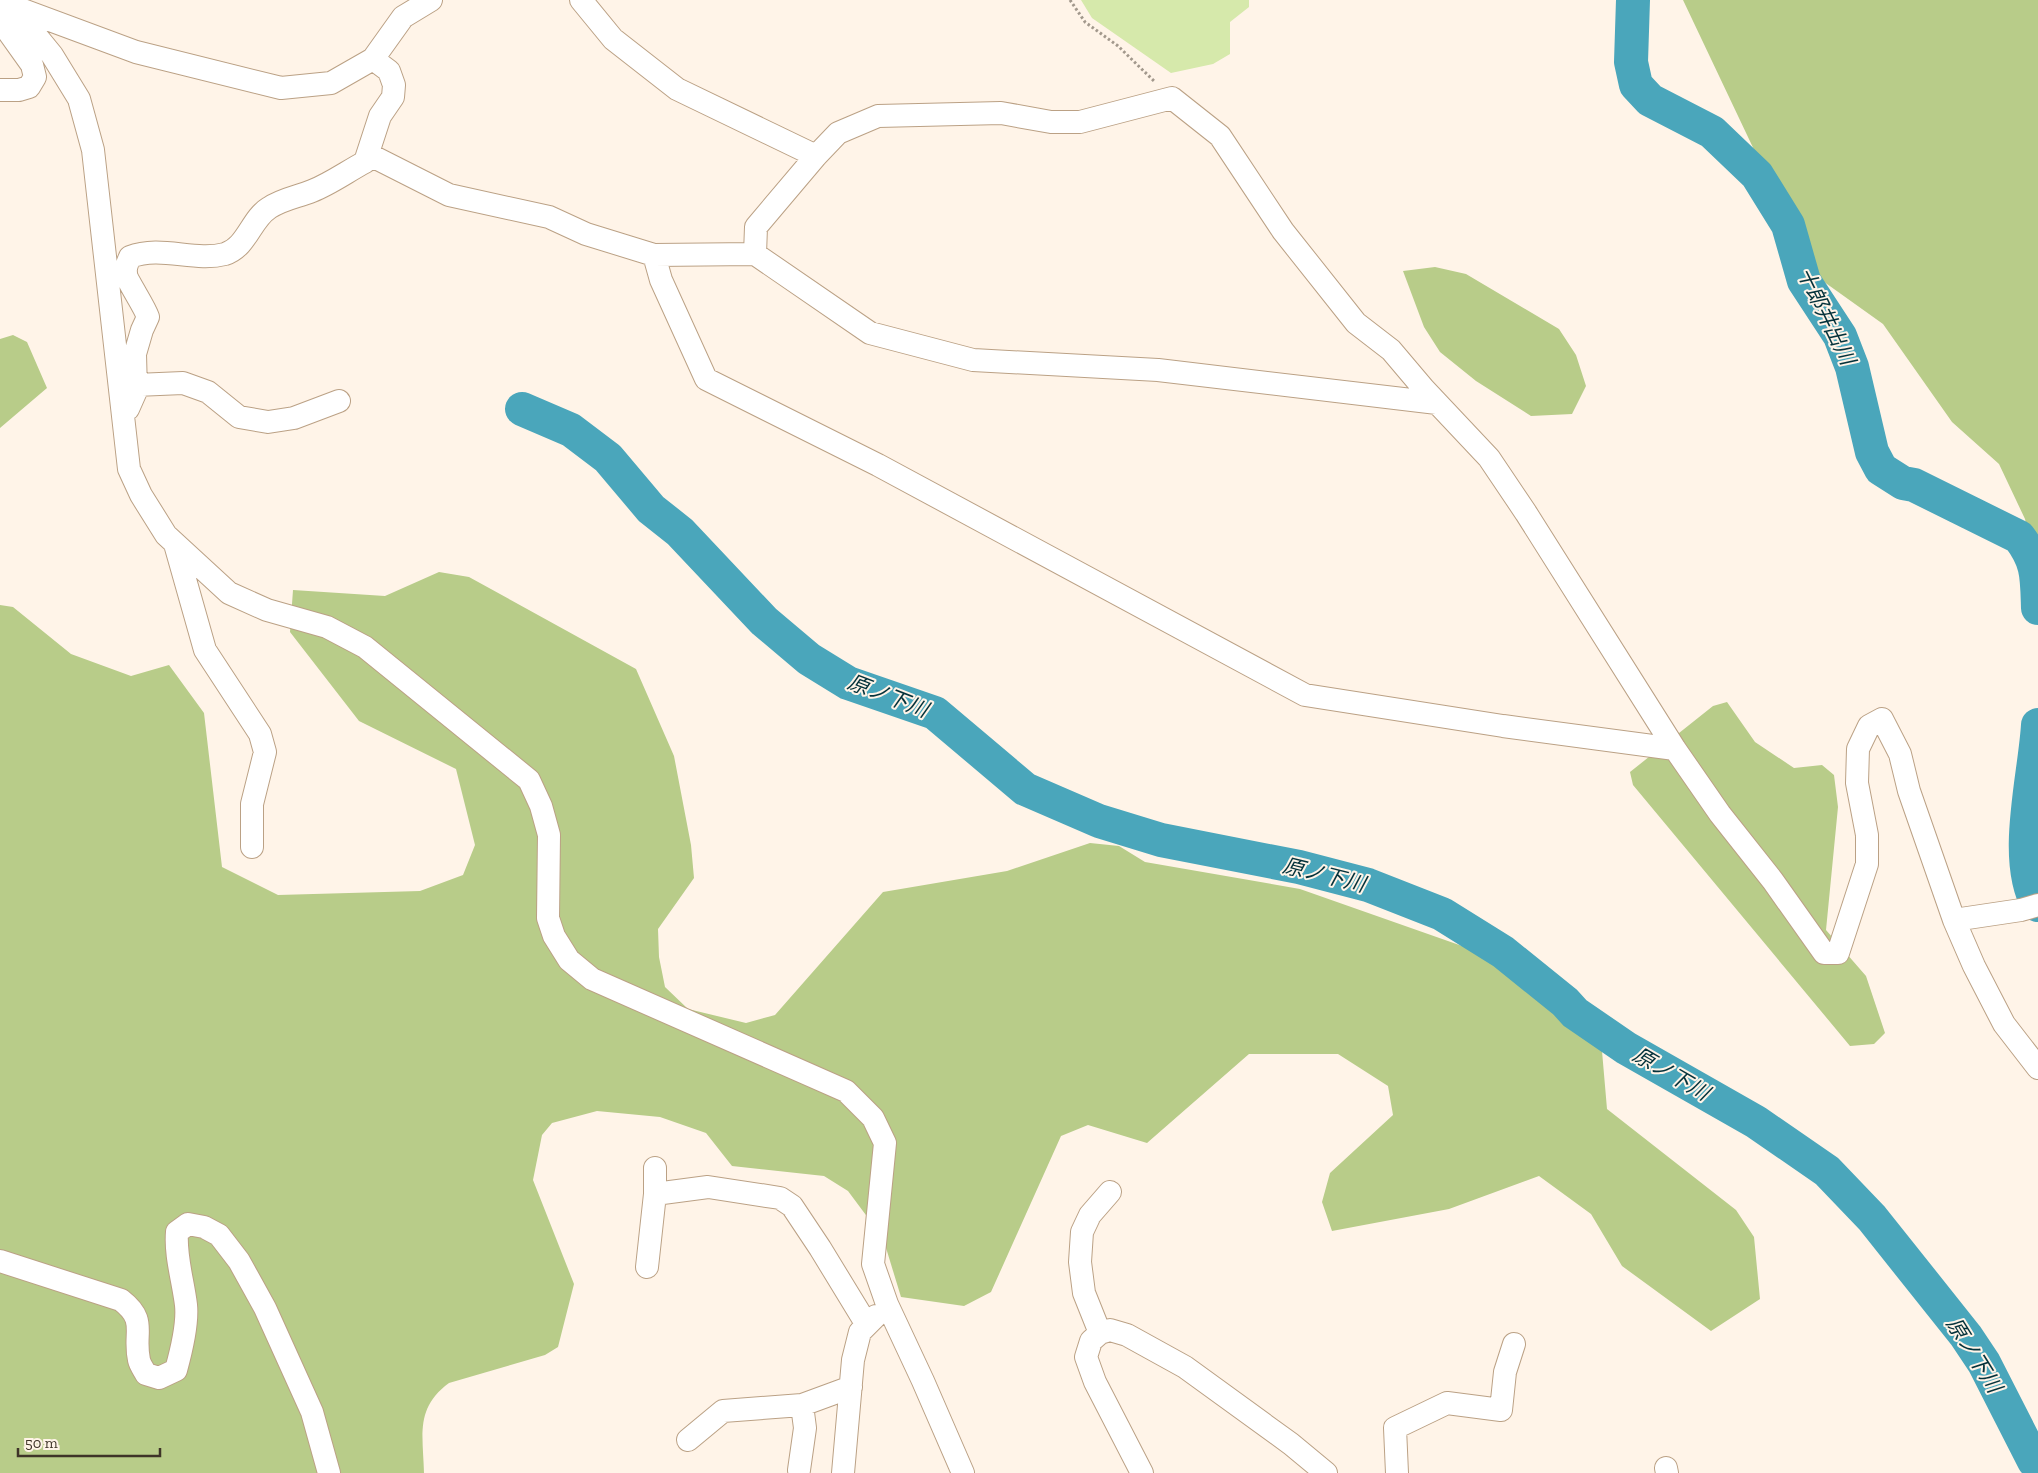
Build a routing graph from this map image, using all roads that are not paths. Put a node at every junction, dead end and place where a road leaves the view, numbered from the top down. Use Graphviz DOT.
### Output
graph roads {
  1 [pos="431,0"];
  2 [pos="581,0"];
  3 [pos="4,7"];
  4 [pos="373,58"];
  5 [pos="0,90"];
  6 [pos="368,154"];
  7 [pos="816,156"];
  8 [pos="755,254"];
  9 [pos="654,255"];
  10 [pos="136,385"];
  11 [pos="339,402"];
  12 [pos="1437,403"];
  13 [pos="124,417"];
  14 [pos="175,544"];
  15 [pos="1675,749"];
  16 [pos="252,847"];
  17 [pos="2038,905"];
  18 [pos="1954,920"];
  19 [pos="2038,1068"];
  20 [pos="655,1168"];
  21 [pos="1110,1192"];
  22 [pos="655,1194"];
  23 [pos="0,1261"];
  24 [pos="647,1267"];
  25 [pos="887,1304"];
  26 [pos="866,1325"];
  27 [pos="1100,1333"];
  28 [pos="1514,1344"];
  29 [pos="851,1387"];
  30 [pos="802,1405"];
  31 [pos="688,1440"];
  32 [pos="800,1470"];
  33 [pos="329,1473"];
  34 [pos="843,1473"];
  35 [pos="963,1473"];
  36 [pos="1142,1473"];
  37 [pos="1326,1473"];
  38 [pos="1397,1473"];
  1 -- 4 [label="street"];
  2 -- 7 [label="street"];
  3 -- 4 [label="street"];
  3 -- 5 [label="street"];
  3 -- 13 [label="street"];
  4 -- 6 [label="street"];
  6 -- 9 [label="street"];
  6 -- 10 [label="street"];
  7 -- 8 [label="street"];
  7 -- 12 [label="street"];
  8 -- 9 [label="street"];
  8 -- 12 [label="street"];
  9 -- 15 [label="street"];
  10 -- 11 [label="street"];
  10 -- 13 [label="street"];
  12 -- 15 [label="street"];
  13 -- 14 [label="street"];
  14 -- 16 [label="street"];
  14 -- 25 [label="street"];
  15 -- 18 [label="street"];
  17 -- 18 [label="street"];
  18 -- 19 [label="street"];
  20 -- 22 [label="street"];
  21 -- 27 [label="street"];
  22 -- 24 [label="street"];
  22 -- 26 [label="street"];
  23 -- 33 [label="street"];
  25 -- 26 [label="street"];
  25 -- 35 [label="street"];
  26 -- 29 [label="street"];
  27 -- 36 [label="street"];
  27 -- 37 [label="street"];
  28 -- 38 [label="street"];
  29 -- 30 [label="street"];
  29 -- 34 [label="street"];
  30 -- 31 [label="street"];
  30 -- 32 [label="street"];
}
